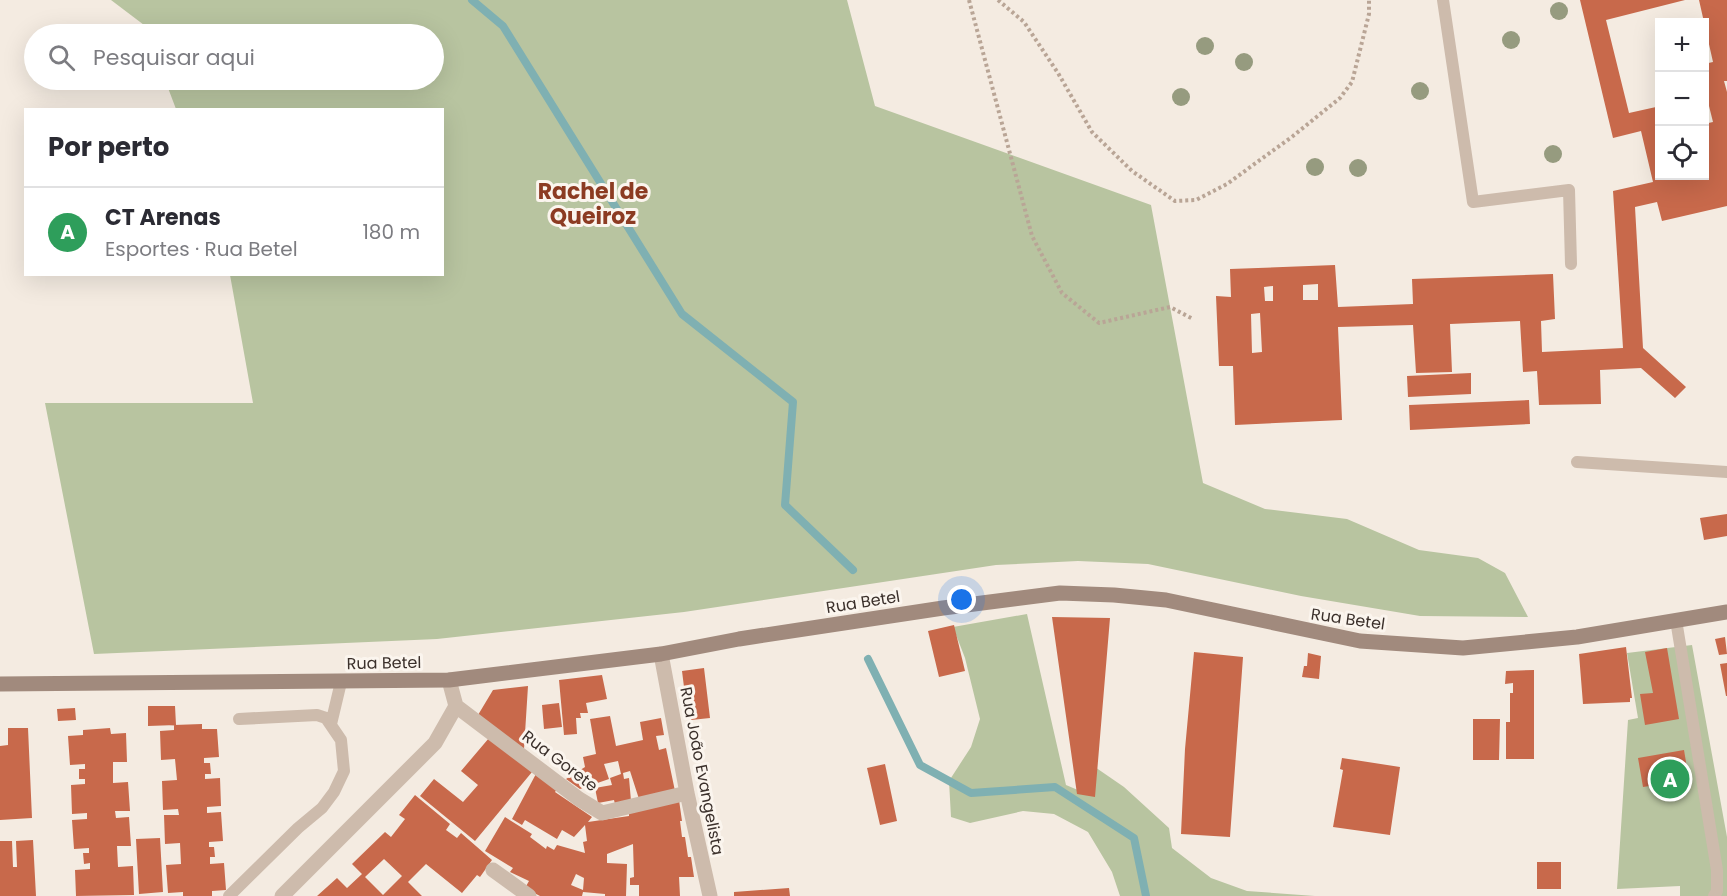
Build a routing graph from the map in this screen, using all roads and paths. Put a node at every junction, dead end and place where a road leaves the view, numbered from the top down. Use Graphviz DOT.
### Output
graph roads {
  1 [pos="969,0"];
  2 [pos="998,0"];
  3 [pos="1369,0"];
  4 [pos="1443,0"];
  5 [pos="1571,264"];
  6 [pos="1193,319"];
  7 [pos="1577,462"];
  8 [pos="1727,472"];
  9 [pos="1727,612"];
  10 [pos="1676,620"];
  11 [pos="661,654"];
  12 [pos="449,680"];
  13 [pos="341,681"];
  14 [pos="0,684"];
  15 [pos="456,706"];
  16 [pos="239,719"];
  17 [pos="332,724"];
  18 [pos="687,793"];
  19 [pos="493,870"];
  20 [pos="229,896"];
  21 [pos="282,896"];
  22 [pos="529,896"];
  23 [pos="710,896"];
  24 [pos="1714,896"];
  1 -- 6 [label="path"];
  2 -- 3 [label="path"];
  4 -- 5 [label="lane"];
  7 -- 8 [label="lane"];
  9 -- 10 [label="street, Rua Betel"];
  10 -- 11 [label="street, Rua Betel"];
  10 -- 24 [label="lane"];
  11 -- 12 [label="street, Rua Betel"];
  11 -- 18 [label="street, Rua João Evangelista"];
  12 -- 13 [label="street, Rua Betel"];
  12 -- 15 [label="street"];
  13 -- 14 [label="street, Rua Betel"];
  13 -- 17 [label="lane"];
  15 -- 18 [label="street, Rua Gorete"];
  15 -- 21 [label="street"];
  16 -- 17 [label="lane"];
  17 -- 20 [label="lane"];
  18 -- 23 [label="street, Rua João Evangelista"];
  19 -- 22 [label="street"];
}
